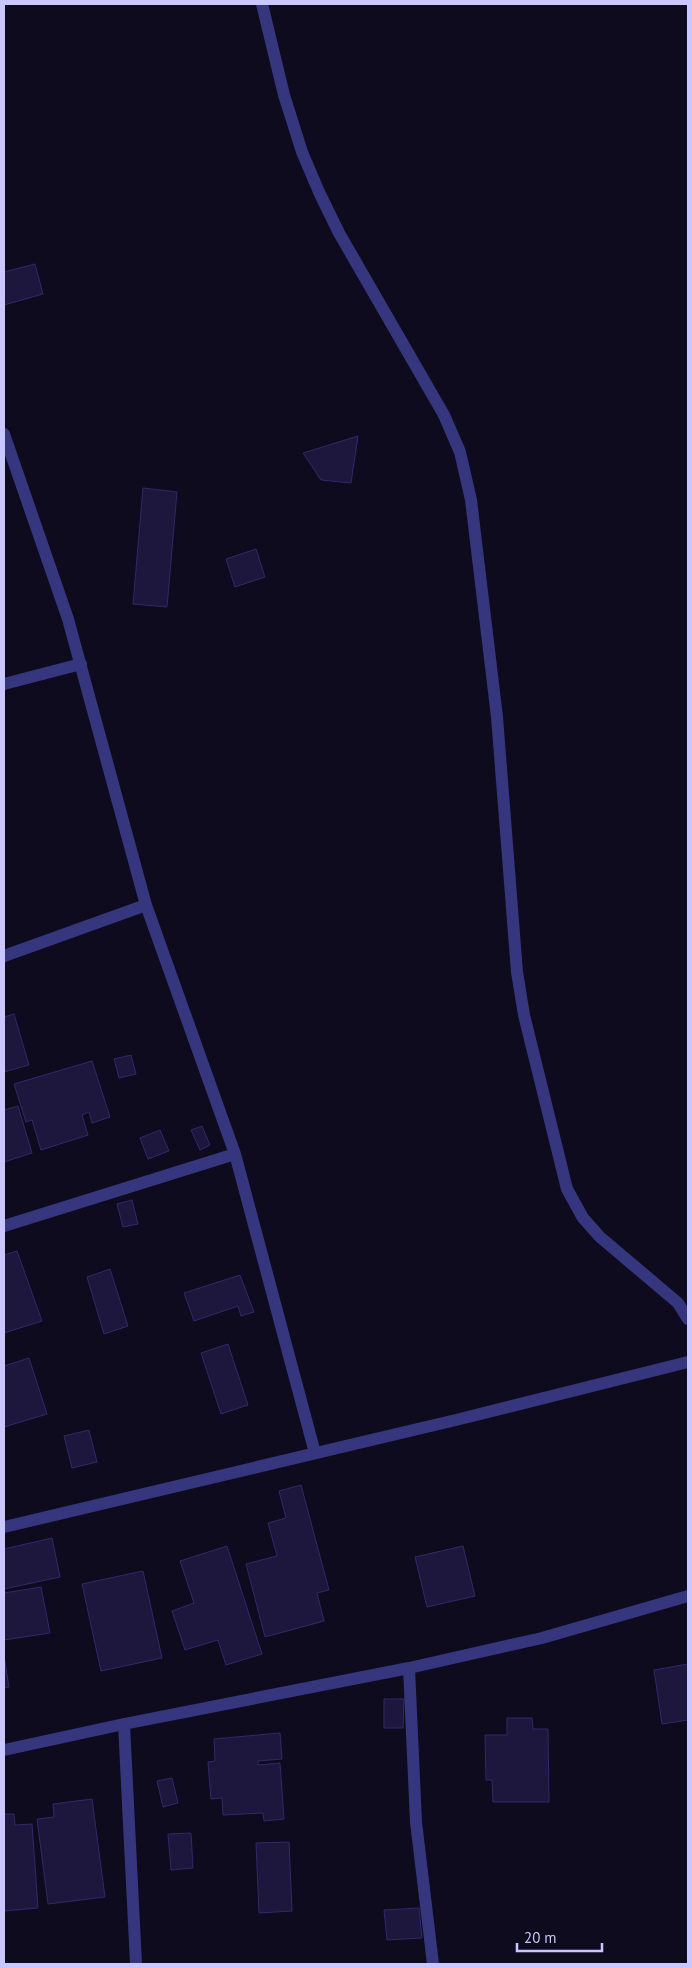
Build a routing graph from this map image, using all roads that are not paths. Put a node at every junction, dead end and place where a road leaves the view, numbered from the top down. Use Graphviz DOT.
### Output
graph roads {
  1 [pos="262,4"];
  2 [pos="4,434"];
  3 [pos="81,664"];
  4 [pos="4,684"];
  5 [pos="146,905"];
  6 [pos="4,956"];
  7 [pos="235,1154"];
  8 [pos="4,1226"];
  9 [pos="688,1320"];
  10 [pos="688,1362"];
  11 [pos="315,1453"];
  12 [pos="4,1527"];
  13 [pos="688,1596"];
  14 [pos="409,1668"];
  15 [pos="124,1724"];
  16 [pos="4,1750"];
  17 [pos="136,1964"];
  18 [pos="433,1964"];
  1 -- 9 [label="street"];
  2 -- 3 [label="street"];
  3 -- 4 [label="street"];
  3 -- 5 [label="street"];
  5 -- 6 [label="street"];
  5 -- 7 [label="street"];
  7 -- 8 [label="street"];
  7 -- 11 [label="street"];
  10 -- 11 [label="street"];
  11 -- 12 [label="street"];
  13 -- 14 [label="street"];
  14 -- 15 [label="street"];
  14 -- 18 [label="street"];
  15 -- 16 [label="street"];
  15 -- 17 [label="street"];
}
